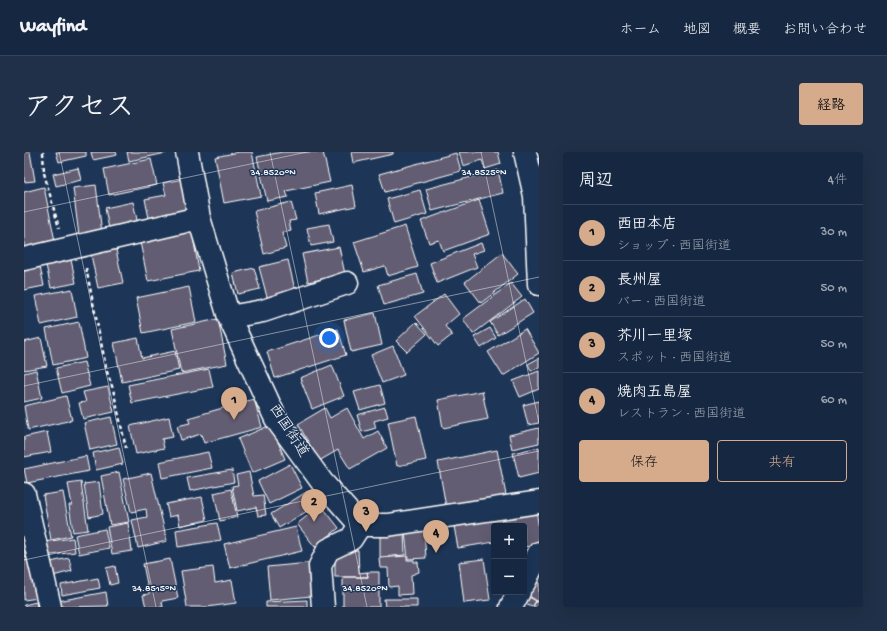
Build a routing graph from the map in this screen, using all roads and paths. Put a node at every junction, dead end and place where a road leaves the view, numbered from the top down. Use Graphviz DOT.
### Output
graph roads {
  1 [pos="43,152"];
  2 [pos="186,152"];
  3 [pos="525,152"];
  4 [pos="199,218"];
  5 [pos="73,248"];
  6 [pos="24,259"];
  7 [pos="347,283"];
  8 [pos="539,284"];
  9 [pos="229,317"];
  10 [pos="126,448"];
  11 [pos="24,494"];
  12 [pos="539,502"];
  13 [pos="360,525"];
  14 [pos="539,553"];
  15 [pos="527,577"];
  16 [pos="517,595"];
  17 [pos="50,607"];
  18 [pos="323,607"];
  19 [pos="511,607"];
  1 -- 5 [label="path"];
  2 -- 4 [label="street, 西国街道"];
  3 -- 8 [label="street"];
  4 -- 5 [label="street"];
  4 -- 9 [label="street, 西国街道"];
  5 -- 6 [label="street"];
  5 -- 10 [label="path"];
  7 -- 9 [label="street"];
  9 -- 13 [label="street, 西国街道"];
  11 -- 17 [label="street"];
  12 -- 13 [label="street"];
  13 -- 18 [label="street"];
  14 -- 15 [label="street"];
  16 -- 19 [label="street"];
}
